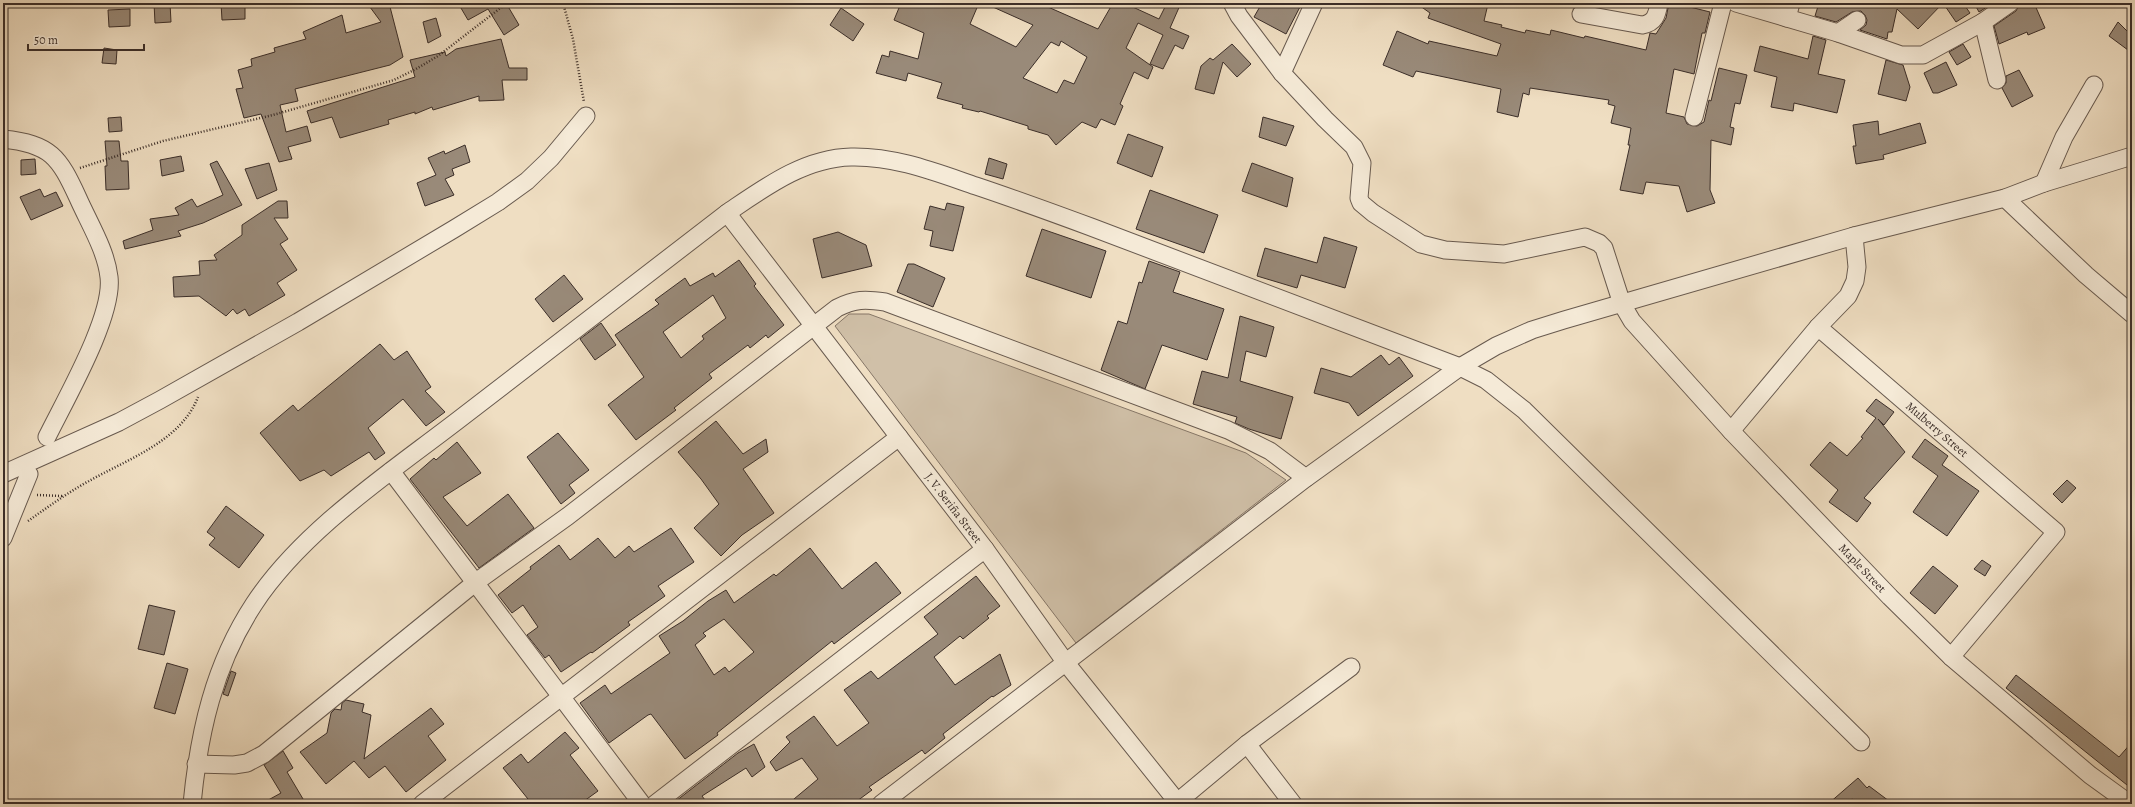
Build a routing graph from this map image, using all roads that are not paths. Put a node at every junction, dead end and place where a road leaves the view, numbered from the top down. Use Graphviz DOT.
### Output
graph roads {
  1 [pos="1232,3"];
  2 [pos="1314,3"];
  3 [pos="1659,3"];
  4 [pos="1723,3"];
  5 [pos="1736,3"];
  6 [pos="2010,3"];
  7 [pos="1789,10"];
  8 [pos="1581,14"];
  9 [pos="1857,20"];
  10 [pos="1984,22"];
  11 [pos="1838,33"];
  12 [pos="1282,73"];
  13 [pos="1997,80"];
  14 [pos="2094,85"];
  15 [pos="586,116"];
  16 [pos="1694,117"];
  17 [pos="3,139"];
  18 [pos="2132,156"];
  19 [pos="2044,183"];
  20 [pos="2005,198"];
  21 [pos="727,213"];
  22 [pos="1854,236"];
  23 [pos="1622,304"];
  24 [pos="2132,314"];
  25 [pos="812,327"];
  26 [pos="1818,327"];
  27 [pos="1460,367"];
  28 [pos="1731,431"];
  29 [pos="47,437"];
  30 [pos="899,437"];
  31 [pos="391,471"];
  32 [pos="3,474"];
  33 [pos="29,474"];
  34 [pos="1306,478"];
  35 [pos="3,538"];
  36 [pos="986,549"];
  37 [pos="476,582"];
  38 [pos="1951,657"];
  39 [pos="1066,663"];
  40 [pos="1351,667"];
  41 [pos="562,699"];
  42 [pos="1861,742"];
  43 [pos="1247,744"];
  44 [pos="196,764"];
  45 [pos="1177,803"];
  46 [pos="192,804"];
  47 [pos="422,804"];
  48 [pos="642,804"];
  49 [pos="655,804"];
  50 [pos="881,804"];
  51 [pos="1293,804"];
  52 [pos="2130,804"];
  1 -- 12 [label="street, Maple Street"];
  2 -- 12 [label="street"];
  3 -- 8 [label="street"];
  4 -- 16 [label="street"];
  5 -- 7 [label="street"];
  6 -- 10 [label="street"];
  7 -- 11 [label="street"];
  9 -- 11 [label="street"];
  10 -- 11 [label="street"];
  10 -- 13 [label="street"];
  12 -- 23 [label="street, Maple Street"];
  14 -- 19 [label="street"];
  15 -- 32 [label="street"];
  17 -- 29 [label="street"];
  18 -- 19 [label="street"];
  19 -- 20 [label="street"];
  20 -- 22 [label="street"];
  20 -- 24 [label="street"];
  21 -- 25 [label="street, J. V. Seriña Street"];
  21 -- 27 [label="street"];
  21 -- 31 [label="street"];
  22 -- 23 [label="street"];
  22 -- 26 [label="street"];
  23 -- 27 [label="street"];
  23 -- 28 [label="street, Maple Street"];
  25 -- 30 [label="street, J. V. Seriña Street"];
  25 -- 34 [label="street"];
  25 -- 37 [label="street"];
  26 -- 28 [label="street"];
  26 -- 38 [label="street, Mulberry Street"];
  27 -- 34 [label="street"];
  27 -- 42 [label="street"];
  28 -- 38 [label="street, Maple Street"];
  30 -- 36 [label="street, J. V. Seriña Street"];
  30 -- 41 [label="street"];
  31 -- 37 [label="street"];
  31 -- 44 [label="street"];
  33 -- 35 [label="street"];
  34 -- 39 [label="street"];
  36 -- 39 [label="street, J. V. Seriña Street"];
  36 -- 49 [label="street"];
  37 -- 41 [label="street"];
  37 -- 44 [label="street"];
  38 -- 52 [label="street, Maple Street"];
  39 -- 45 [label="street, J. V. Seriña Street"];
  39 -- 50 [label="street"];
  40 -- 43 [label="street"];
  41 -- 47 [label="street"];
  41 -- 48 [label="street"];
  43 -- 45 [label="street"];
  43 -- 51 [label="street"];
  44 -- 46 [label="street"];
}
